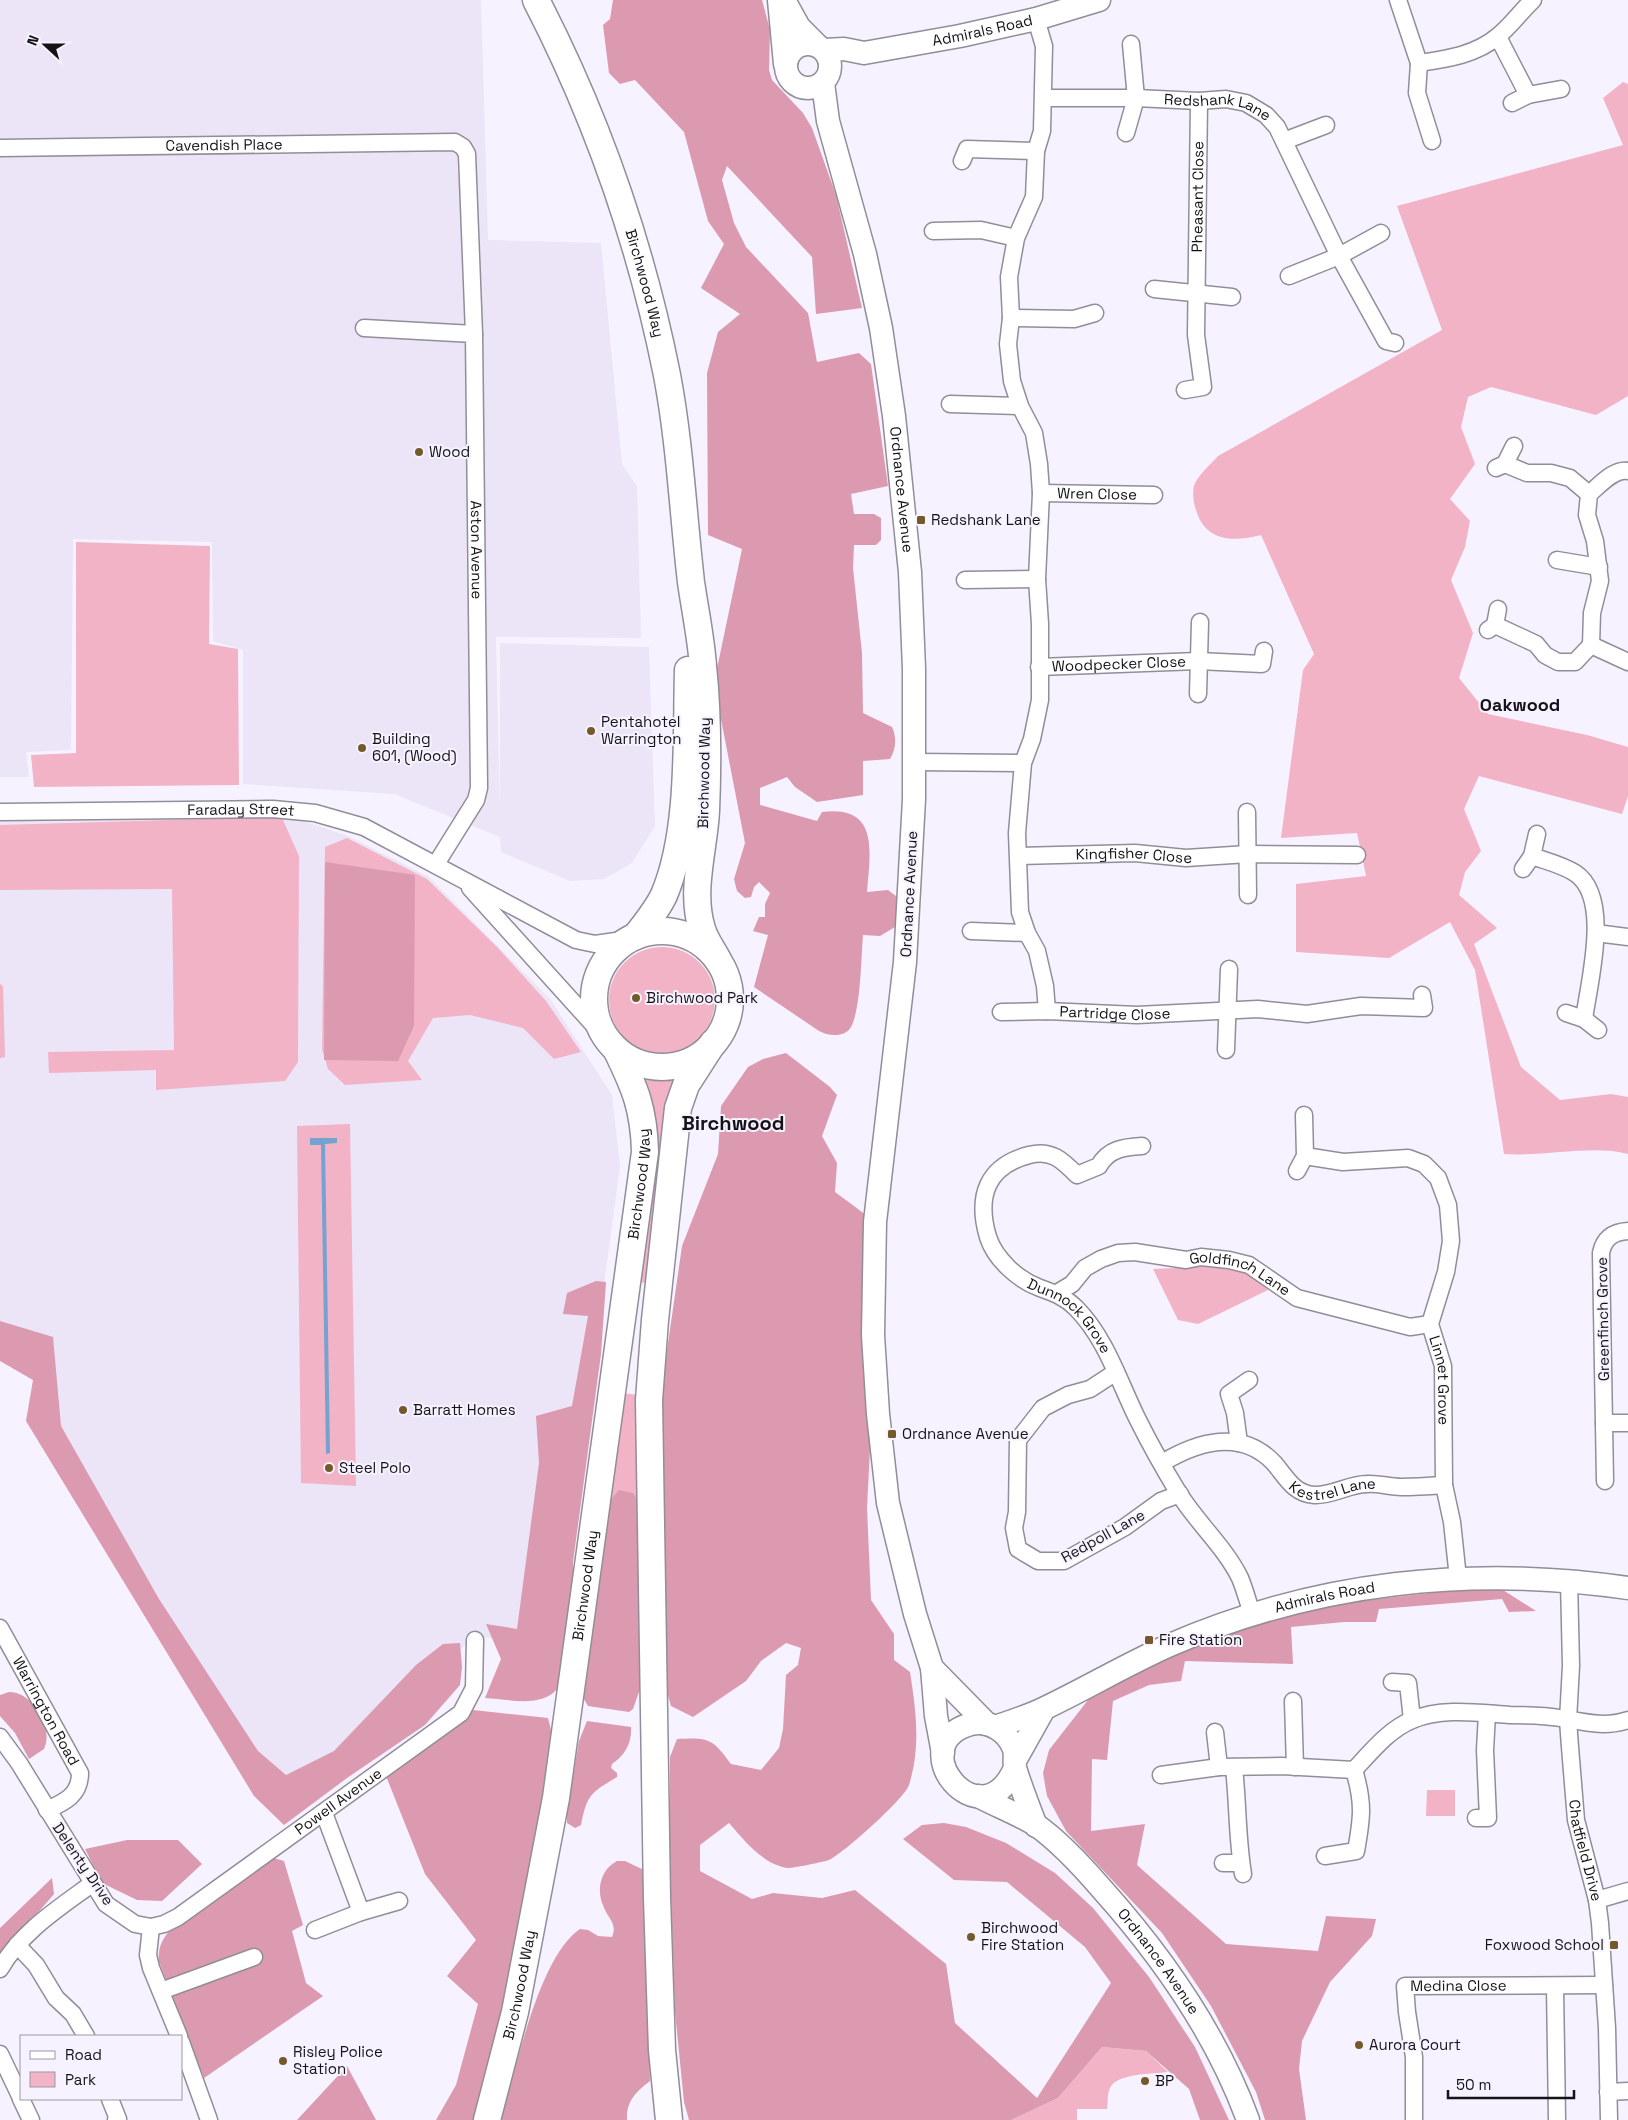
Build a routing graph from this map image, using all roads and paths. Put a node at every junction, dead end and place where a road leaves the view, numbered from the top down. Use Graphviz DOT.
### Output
graph roads {
  1 [pos="536,0"];
  2 [pos="779,0"];
  3 [pos="784,0"];
  4 [pos="1099,0"];
  5 [pos="1398,0"];
  6 [pos="1533,0"];
  7 [pos="1036,19"];
  8 [pos="1498,37"];
  9 [pos="1131,44"];
  10 [pos="821,48"];
  11 [pos="864,53"];
  12 [pos="1419,63"];
  13 [pos="785,64"];
  14 [pos="825,81"];
  15 [pos="797,87"];
  16 [pos="1561,89"];
  17 [pos="1528,95"];
  18 [pos="1044,98"];
  19 [pos="1136,98"];
  20 [pos="1199,101"];
  21 [pos="1512,103"];
  22 [pos="828,121"];
  23 [pos="1326,125"];
  24 [pos="1126,132"];
  25 [pos="1284,140"];
  26 [pos="1432,141"];
  27 [pos="446,142"];
  28 [pos="0,148"];
  29 [pos="1036,151"];
  30 [pos="962,161"];
  31 [pos="933,231"];
  32 [pos="1381,233"];
  33 [pos="1016,238"];
  34 [pos="1339,256"];
  35 [pos="1289,276"];
  36 [pos="1154,289"];
  37 [pos="1196,292"];
  38 [pos="1232,297"];
  39 [pos="1095,313"];
  40 [pos="1011,318"];
  41 [pos="364,328"];
  42 [pos="474,334"];
  43 [pos="1395,343"];
  44 [pos="1186,390"];
  45 [pos="950,404"];
  46 [pos="1020,406"];
  47 [pos="1514,446"];
  48 [pos="1628,471"];
  49 [pos="1041,493"];
  50 [pos="1589,494"];
  51 [pos="1157,497"];
  52 [pos="1557,560"];
  53 [pos="1599,568"];
  54 [pos="1037,579"];
  55 [pos="965,580"];
  56 [pos="691,582"];
  57 [pos="1200,622"];
  58 [pos="1494,622"];
  59 [pos="1592,645"];
  60 [pos="1264,651"];
  61 [pos="1198,661"];
  62 [pos="1628,662"];
  63 [pos="1039,667"];
  64 [pos="1198,694"];
  65 [pos="915,762"];
  66 [pos="1023,764"];
  67 [pos="0,812"];
  68 [pos="1247,812"];
  69 [pos="1537,834"];
  70 [pos="1248,854"];
  71 [pos="1357,855"];
  72 [pos="1019,856"];
  73 [pos="436,864"];
  74 [pos="465,882"];
  75 [pos="1248,895"];
  76 [pos="971,931"];
  77 [pos="1027,933"];
  78 [pos="1596,933"];
  79 [pos="633,937"];
  80 [pos="1628,937"];
  81 [pos="718,960"];
  82 [pos="1229,969"];
  83 [pos="1422,995"];
  84 [pos="1047,1011"];
  85 [pos="1228,1011"];
  86 [pos="1000,1012"];
  87 [pos="1566,1013"];
  88 [pos="1584,1019"];
  89 [pos="1598,1030"];
  90 [pos="713,1043"];
  91 [pos="613,1046"];
  92 [pos="1226,1050"];
  93 [pos="1304,1116"];
  94 [pos="1142,1146"];
  95 [pos="1305,1156"];
  96 [pos="1297,1171"];
  97 [pos="1628,1231"];
  98 [pos="1056,1293"];
  99 [pos="1430,1324"];
  100 [pos="1116,1372"];
  101 [pos="1249,1380"];
  102 [pos="1604,1423"];
  103 [pos="1628,1423"];
  104 [pos="1240,1443"];
  105 [pos="1162,1463"];
  106 [pos="1605,1481"];
  107 [pos="1444,1486"];
  108 [pos="1180,1494"];
  109 [pos="1458,1578"];
  110 [pos="1569,1581"];
  111 [pos="1628,1588"];
  112 [pos="1252,1614"];
  113 [pos="0,1628"];
  114 [pos="475,1640"];
  115 [pos="932,1668"];
  116 [pos="1392,1682"];
  117 [pos="1293,1700"];
  118 [pos="1044,1709"];
  119 [pos="1487,1714"];
  120 [pos="1412,1720"];
  121 [pos="1568,1720"];
  122 [pos="1628,1720"];
  123 [pos="991,1725"];
  124 [pos="1215,1732"];
  125 [pos="0,1737"];
  126 [pos="944,1753"];
  127 [pos="1015,1764"];
  128 [pos="1227,1768"];
  129 [pos="1295,1768"];
  130 [pos="1354,1770"];
  131 [pos="1161,1775"];
  132 [pos="978,1796"];
  133 [pos="47,1810"];
  134 [pos="324,1814"];
  135 [pos="1476,1818"];
  136 [pos="1036,1826"];
  137 [pos="1325,1856"];
  138 [pos="1223,1863"];
  139 [pos="93,1883"];
  140 [pos="1628,1891"];
  141 [pos="1597,1900"];
  142 [pos="399,1901"];
  143 [pos="361,1912"];
  144 [pos="150,1926"];
  145 [pos="315,1930"];
  146 [pos="17,1945"];
  147 [pos="254,1957"];
  148 [pos="0,1969"];
  149 [pos="1604,1985"];
  150 [pos="1555,1986"];
  151 [pos="161,1991"];
  152 [pos="85,2035"];
  153 [pos="179,2035"];
  154 [pos="182,2045"];
  155 [pos="2,2061"];
  156 [pos="1628,2091"];
  157 [pos="1608,2092"];
  158 [pos="20,2097"];
  159 [pos="21,2100"];
  160 [pos="110,2100"];
  161 [pos="31,2120"];
  162 [pos="116,2120"];
  163 [pos="209,2120"];
  164 [pos="487,2120"];
  165 [pos="669,2120"];
  166 [pos="1248,2120"];
  167 [pos="1414,2120"];
  168 [pos="1557,2120"];
  169 [pos="1609,2120"];
  1 -- 56 [label="main road, Birchwood Way"];
  2 -- 13 [label="street"];
  3 -- 10 [label="street"];
  4 -- 7 [label="street, Admirals Road"];
  5 -- 12 [label="street"];
  6 -- 8 [label="street"];
  7 -- 11 [label="street, Admirals Road"];
  7 -- 18 [label="street"];
  8 -- 12 [label="street"];
  8 -- 17 [label="street"];
  9 -- 19 [label="street"];
  10 -- 11 [label="street, Admirals Road"];
  10 -- 13 [label="street"];
  10 -- 14 [label="street"];
  11 -- 14 [label="street, Admirals Road"];
  12 -- 26 [label="street"];
  13 -- 15 [label="street"];
  14 -- 15 [label="street"];
  14 -- 22 [label="street, Ordnance Avenue"];
  15 -- 22 [label="street, Ordnance Avenue"];
  16 -- 17 [label="street"];
  17 -- 21 [label="street"];
  18 -- 19 [label="street, Redshank Lane"];
  18 -- 29 [label="street"];
  19 -- 20 [label="street, Redshank Lane"];
  19 -- 24 [label="street"];
  20 -- 25 [label="street, Redshank Lane"];
  20 -- 37 [label="street, Pheasant Close"];
  22 -- 65 [label="street, Ordnance Avenue"];
  23 -- 25 [label="street, Redshank Lane"];
  25 -- 34 [label="street, Redshank Lane"];
  27 -- 28 [label="street, Cavendish Place"];
  27 -- 42 [label="street, Aston Avenue"];
  29 -- 30 [label="street"];
  29 -- 33 [label="street"];
  31 -- 33 [label="street"];
  32 -- 34 [label="street"];
  33 -- 40 [label="street"];
  34 -- 35 [label="street"];
  34 -- 43 [label="street, Redshank Lane"];
  36 -- 37 [label="street"];
  37 -- 38 [label="street"];
  37 -- 44 [label="street, Pheasant Close"];
  39 -- 40 [label="street"];
  40 -- 46 [label="street"];
  41 -- 42 [label="street"];
  42 -- 73 [label="street, Aston Avenue"];
  45 -- 46 [label="street"];
  46 -- 49 [label="street"];
  47 -- 50 [label="street"];
  48 -- 50 [label="street"];
  49 -- 51 [label="street, Wren Close"];
  49 -- 54 [label="street"];
  50 -- 53 [label="street"];
  52 -- 53 [label="street"];
  53 -- 59 [label="street"];
  54 -- 55 [label="street"];
  54 -- 63 [label="street"];
  56 -- 79 [label="main road, Birchwood Way"];
  56 -- 81 [label="main road, Birchwood Way"];
  57 -- 61 [label="street, Woodpecker Close"];
  58 -- 59 [label="street"];
  59 -- 62 [label="street"];
  60 -- 61 [label="street, Woodpecker Close"];
  61 -- 63 [label="street, Woodpecker Close"];
  61 -- 64 [label="street, Woodpecker Close"];
  63 -- 66 [label="street"];
  65 -- 66 [label="street"];
  65 -- 115 [label="street, Ordnance Avenue"];
  66 -- 72 [label="street"];
  67 -- 73 [label="street, Faraday Street"];
  68 -- 70 [label="street"];
  69 -- 78 [label="street"];
  70 -- 71 [label="street, Kingfisher Close"];
  70 -- 72 [label="street, Kingfisher Close"];
  70 -- 75 [label="street"];
  72 -- 77 [label="street"];
  73 -- 74 [label="street, Faraday Street"];
  74 -- 79 [label="street, Faraday Street"];
  74 -- 91 [label="street, Faraday Street"];
  76 -- 77 [label="street"];
  77 -- 84 [label="street"];
  78 -- 80 [label="street"];
  78 -- 88 [label="street"];
  79 -- 81 [label="main road"];
  79 -- 91 [label="main road"];
  81 -- 90 [label="main road"];
  82 -- 85 [label="street"];
  83 -- 85 [label="street, Partridge Close"];
  84 -- 85 [label="street, Partridge Close"];
  84 -- 86 [label="street, Partridge Close"];
  85 -- 92 [label="street"];
  87 -- 88 [label="street"];
  88 -- 89 [label="street"];
  90 -- 91 [label="main road"];
  90 -- 165 [label="main road, Birchwood Way"];
  91 -- 164 [label="main road, Birchwood Way"];
  93 -- 95 [label="street"];
  94 -- 98 [label="street, Dunnock Grove"];
  95 -- 96 [label="street"];
  95 -- 99 [label="street, Linnet Grove"];
  97 -- 102 [label="street, Greenfinch Grove"];
  98 -- 99 [label="street, Goldfinch Lane"];
  98 -- 100 [label="street, Dunnock Grove"];
  99 -- 107 [label="street, Linnet Grove"];
  100 -- 105 [label="street, Dunnock Grove"];
  100 -- 108 [label="street, Redpoll Lane"];
  101 -- 104 [label="street"];
  102 -- 103 [label="street"];
  102 -- 106 [label="street, Greenfinch Grove"];
  104 -- 105 [label="street, Kestrel Lane"];
  104 -- 107 [label="street, Kestrel Lane"];
  105 -- 108 [label="street, Dunnock Grove"];
  107 -- 109 [label="street, Linnet Grove"];
  108 -- 112 [label="street, Dunnock Grove"];
  109 -- 110 [label="street, Admirals Road"];
  109 -- 112 [label="street, Admirals Road"];
  110 -- 111 [label="street, Admirals Road"];
  110 -- 121 [label="street, Chatfield Drive"];
  112 -- 118 [label="street, Admirals Road"];
  113 -- 133 [label="street, Warrington Road"];
  114 -- 134 [label="street, Powell Avenue"];
  115 -- 123 [label="street, Ordnance Avenue"];
  115 -- 126 [label="street, Ordnance Avenue"];
  116 -- 120 [label="street"];
  117 -- 129 [label="street"];
  118 -- 123 [label="street, Admirals Road"];
  118 -- 127 [label="street"];
  119 -- 120 [label="street"];
  119 -- 121 [label="street"];
  119 -- 135 [label="street"];
  120 -- 130 [label="street"];
  121 -- 122 [label="street"];
  121 -- 141 [label="street, Chatfield Drive"];
  123 -- 126 [label="street"];
  123 -- 127 [label="street"];
  124 -- 128 [label="street"];
  125 -- 133 [label="street, Delenty Drive"];
  126 -- 132 [label="street"];
  127 -- 132 [label="street"];
  127 -- 136 [label="street, Ordnance Avenue"];
  128 -- 129 [label="street"];
  128 -- 131 [label="street"];
  128 -- 138 [label="street"];
  129 -- 130 [label="street"];
  130 -- 137 [label="street"];
  132 -- 136 [label="street, Ordnance Avenue"];
  133 -- 139 [label="street, Delenty Drive"];
  134 -- 143 [label="street"];
  134 -- 144 [label="street, Powell Avenue"];
  136 -- 166 [label="street, Ordnance Avenue"];
  139 -- 144 [label="street, Delenty Drive"];
  139 -- 146 [label="street"];
  140 -- 141 [label="street"];
  141 -- 149 [label="street, Chatfield Drive"];
  142 -- 143 [label="street"];
  143 -- 145 [label="street"];
  144 -- 151 [label="street"];
  146 -- 148 [label="street"];
  146 -- 152 [label="street"];
  147 -- 151 [label="street"];
  149 -- 150 [label="street, Medina Close"];
  149 -- 157 [label="street, Chatfield Drive"];
  150 -- 167 [label="street, Medina Close"];
  150 -- 168 [label="street"];
  151 -- 153 [label="street"];
  154 -- 163 [label="street"];
  155 -- 158 [label="street"];
  156 -- 157 [label="street"];
  157 -- 169 [label="street, Chatfield Drive"];
  159 -- 161 [label="street"];
  160 -- 162 [label="street"];
}
